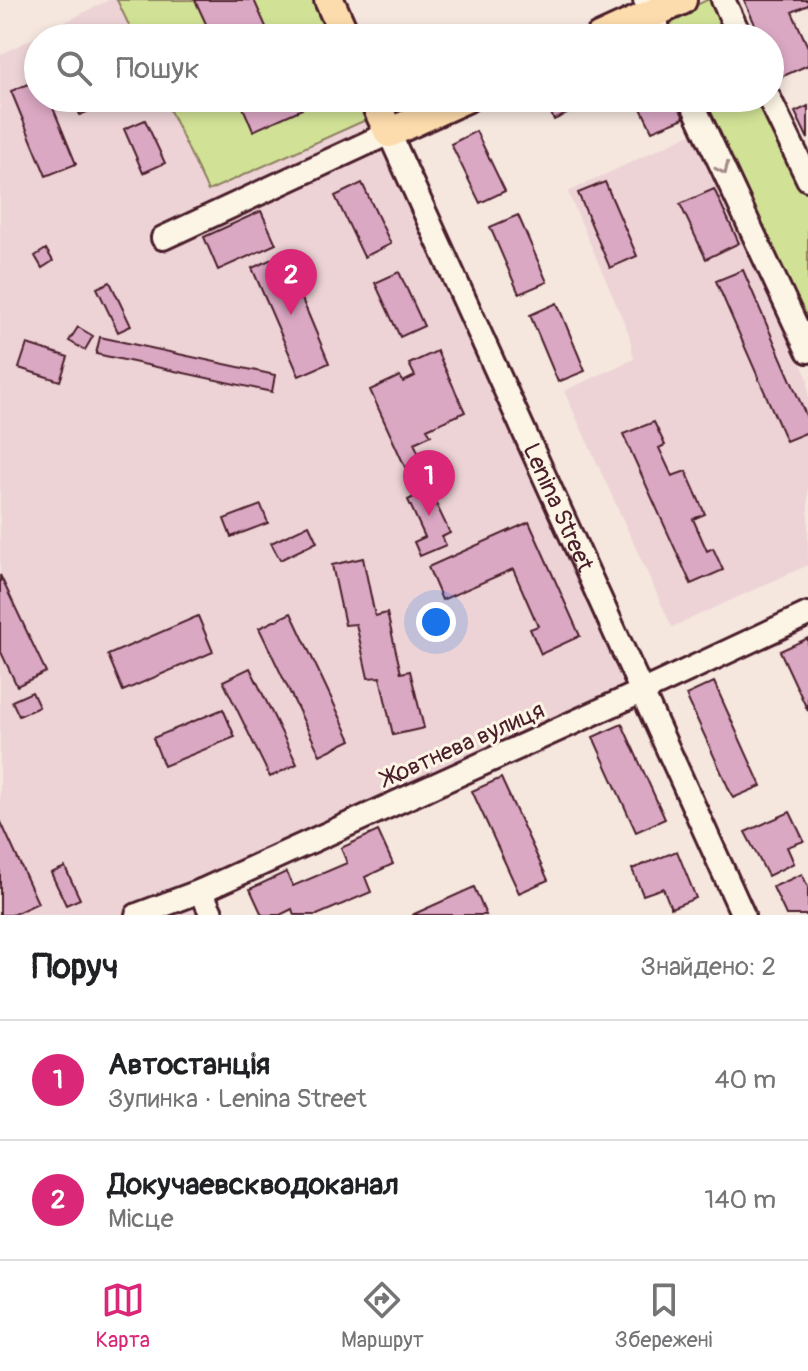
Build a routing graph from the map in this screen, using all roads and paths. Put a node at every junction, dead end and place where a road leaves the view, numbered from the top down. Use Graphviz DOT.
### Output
graph roads {
  1 [pos="329,0"];
  2 [pos="682,0"];
  3 [pos="723,0"];
  4 [pos="653,17"];
  5 [pos="340,24"];
  6 [pos="734,24"];
  7 [pos="379,112"];
  8 [pos="435,112"];
  9 [pos="697,112"];
  10 [pos="776,112"];
  11 [pos="389,133"];
  12 [pos="808,179"];
  13 [pos="163,238"];
  14 [pos="808,351"];
  15 [pos="808,614"];
  16 [pos="641,692"];
  17 [pos="201,891"];
  18 [pos="137,915"];
  19 [pos="212,915"];
  20 [pos="743,915"];
  1 -- 5 [label="main road"];
  2 -- 4 [label="main road"];
  3 -- 6 [label="street"];
  7 -- 11 [label="main road, Lenina Street"];
  8 -- 11 [label="main road"];
  9 -- 14 [label="street, one-way"];
  10 -- 12 [label="street"];
  11 -- 13 [label="street"];
  11 -- 16 [label="street, Lenina Street"];
  15 -- 16 [label="street, Жовтнева вулиця"];
  16 -- 17 [label="street, Жовтнева вулиця"];
  16 -- 20 [label="street, Lenina Street"];
  17 -- 18 [label="street, Жовтнева вулиця"];
  17 -- 19 [label="street"];
}
